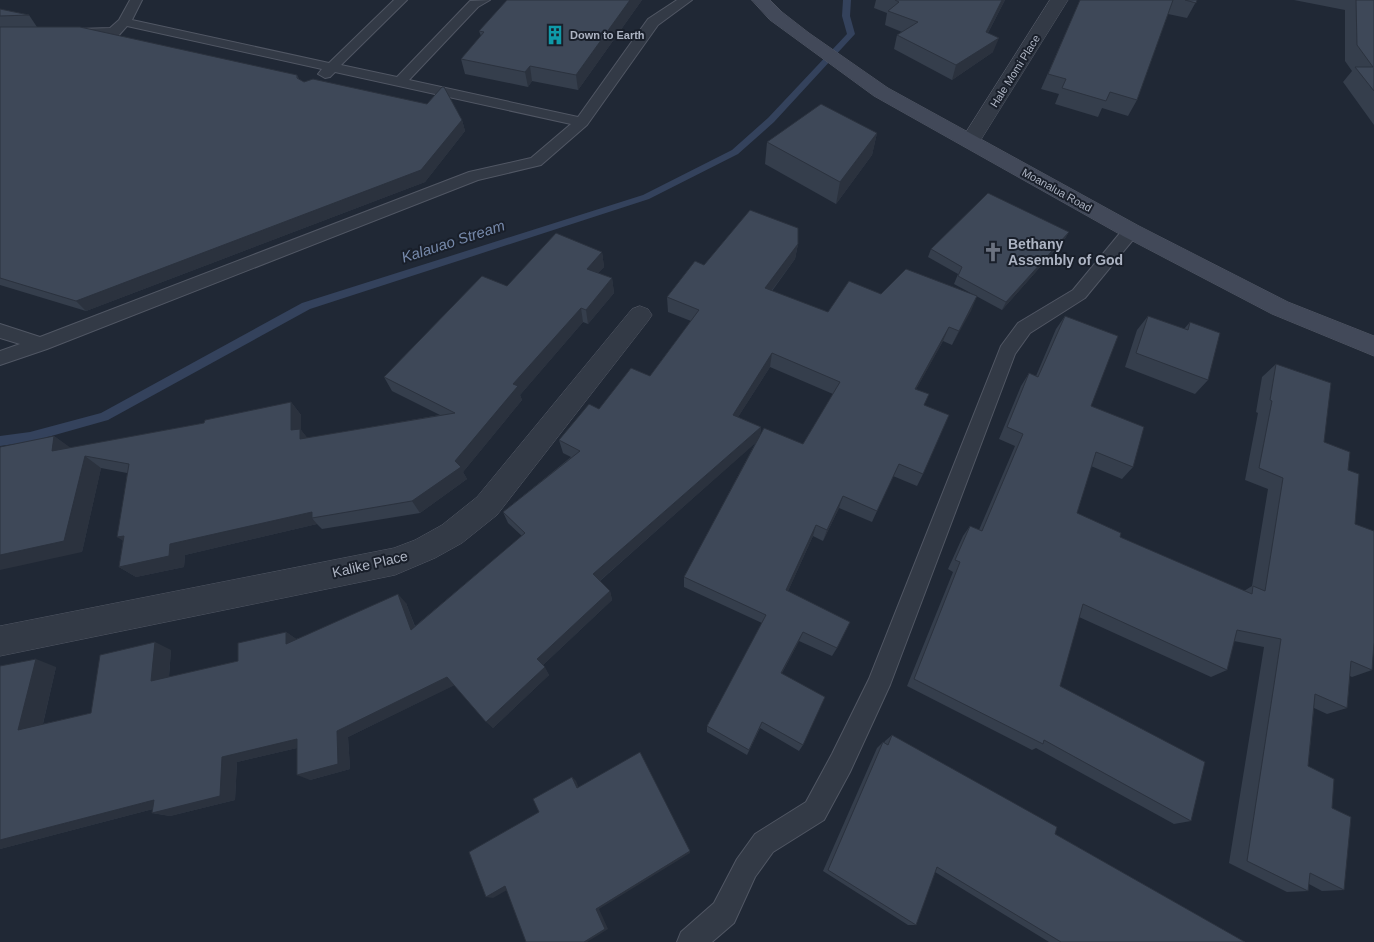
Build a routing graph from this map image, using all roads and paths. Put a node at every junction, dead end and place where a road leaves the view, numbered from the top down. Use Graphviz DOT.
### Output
graph roads {
  1 [pos="136,0"];
  2 [pos="401,0"];
  3 [pos="456,0"];
  4 [pos="686,0"];
  5 [pos="761,0"];
  6 [pos="1059,0"];
  7 [pos="479,2"];
  8 [pos="119,27"];
  9 [pos="65,33"];
  10 [pos="103,42"];
  11 [pos="332,67"];
  12 [pos="318,81"];
  13 [pos="400,82"];
  14 [pos="582,122"];
  15 [pos="970,142"];
  16 [pos="1131,231"];
  17 [pos="640,315"];
  18 [pos="0,331"];
  19 [pos="41,344"];
  20 [pos="1374,346"];
  21 [pos="0,358"];
  22 [pos="0,641"];
  23 [pos="691,942"];
  1 -- 8 [label="lane"];
  2 -- 11 [label="lane"];
  3 -- 7 [label="lane"];
  4 -- 14 [label="lane"];
  5 -- 15 [label="main road, Moanalua Road"];
  6 -- 15 [label="street, Hale Momi Place"];
  7 -- 13 [label="lane"];
  8 -- 9 [label="lane"];
  8 -- 10 [label="lane"];
  8 -- 11 [label="lane"];
  11 -- 12 [label="lane"];
  11 -- 13 [label="lane"];
  13 -- 14 [label="lane"];
  14 -- 19 [label="lane"];
  15 -- 16 [label="main road, Moanalua Road"];
  16 -- 20 [label="main road, Moanalua Road"];
  16 -- 23 [label="lane"];
  17 -- 22 [label="street, Kalike Place"];
  18 -- 19 [label="lane"];
  19 -- 21 [label="lane"];
}
